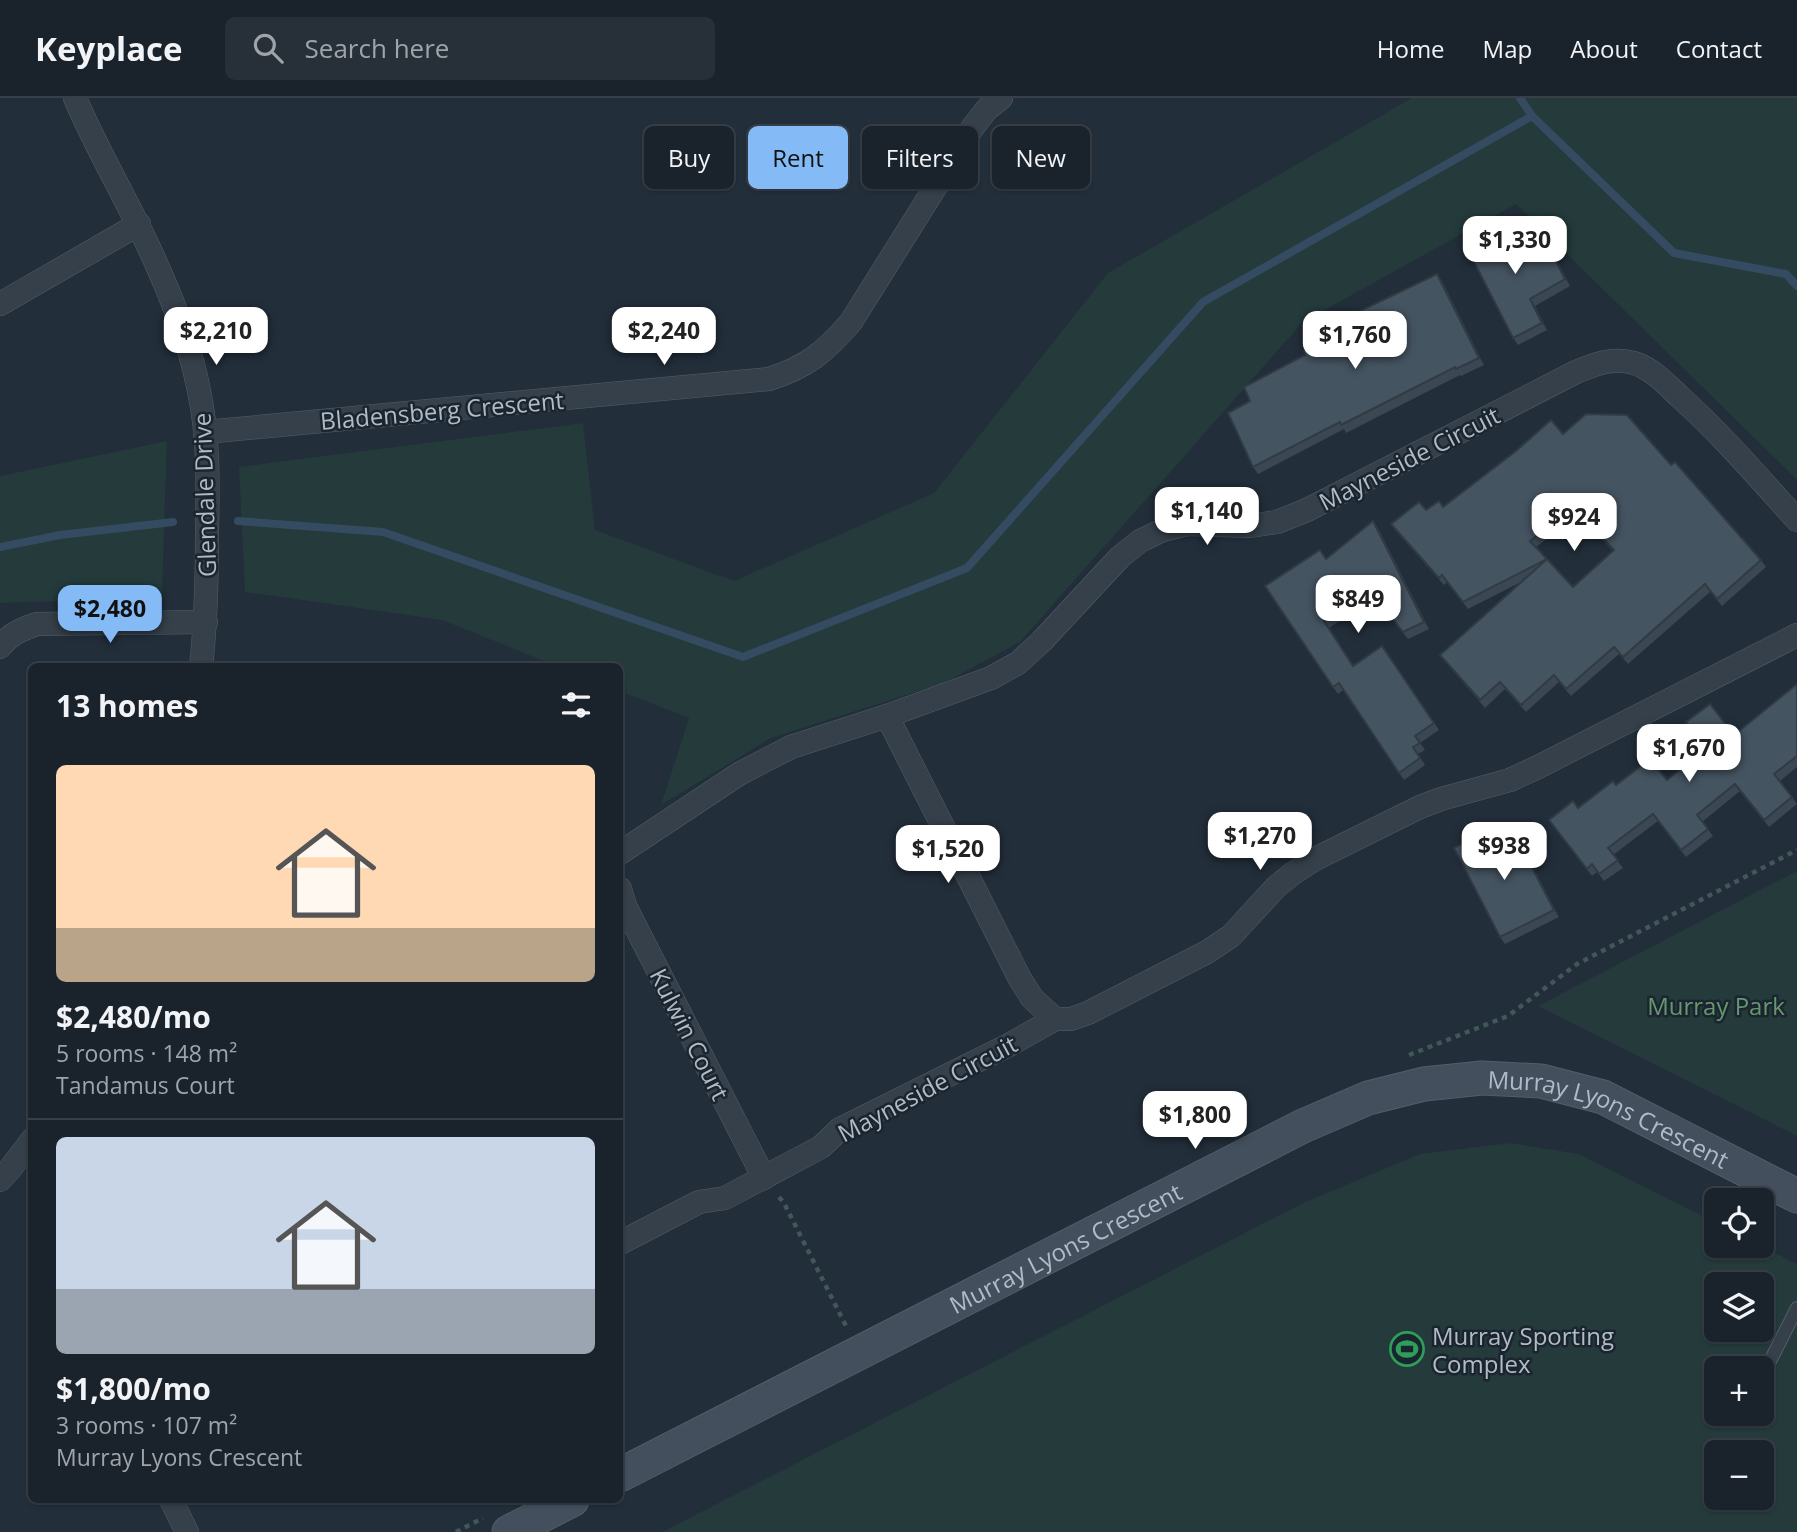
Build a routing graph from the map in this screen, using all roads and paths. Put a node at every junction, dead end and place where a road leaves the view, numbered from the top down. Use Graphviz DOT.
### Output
graph roads {
  1 [pos="75,98"];
  2 [pos="1001,98"];
  3 [pos="138,224"];
  4 [pos="0,304"];
  5 [pos="205,432"];
  6 [pos="1797,520"];
  7 [pos="206,622"];
  8 [pos="1797,635"];
  9 [pos="0,647"];
  10 [pos="201,663"];
  11 [pos="887,716"];
  12 [pos="623,851"];
  13 [pos="623,898"];
  14 [pos="1055,1019"];
  15 [pos="28,1145"];
  16 [pos="764,1178"];
  17 [pos="0,1180"];
  18 [pos="1797,1196"];
  19 [pos="623,1241"];
  20 [pos="1797,1308"];
  21 [pos="848,1330"];
  22 [pos="1773,1356"];
  23 [pos="623,1473"];
  24 [pos="172,1503"];
  25 [pos="566,1503"];
  26 [pos="187,1532"];
  27 [pos="509,1532"];
  1 -- 3 [label="street, Glendale Drive"];
  2 -- 5 [label="street, Bladensberg Crescent"];
  3 -- 4 [label="street"];
  3 -- 5 [label="street, Glendale Drive"];
  5 -- 7 [label="street, Glendale Drive"];
  6 -- 11 [label="street, Mayneside Circuit"];
  7 -- 9 [label="street"];
  7 -- 10 [label="street, Glendale Drive"];
  8 -- 14 [label="street, Mayneside Circuit"];
  11 -- 12 [label="street, Mayneside Circuit"];
  11 -- 14 [label="street"];
  13 -- 16 [label="street, Kulwin Court"];
  14 -- 16 [label="street, Mayneside Circuit"];
  15 -- 17 [label="street"];
  16 -- 19 [label="street, Mayneside Circuit"];
  16 -- 21 [label="path"];
  18 -- 23 [label="street, Murray Lyons Crescent"];
  20 -- 22 [label="lane"];
  24 -- 26 [label="street"];
  25 -- 27 [label="street"];
}
